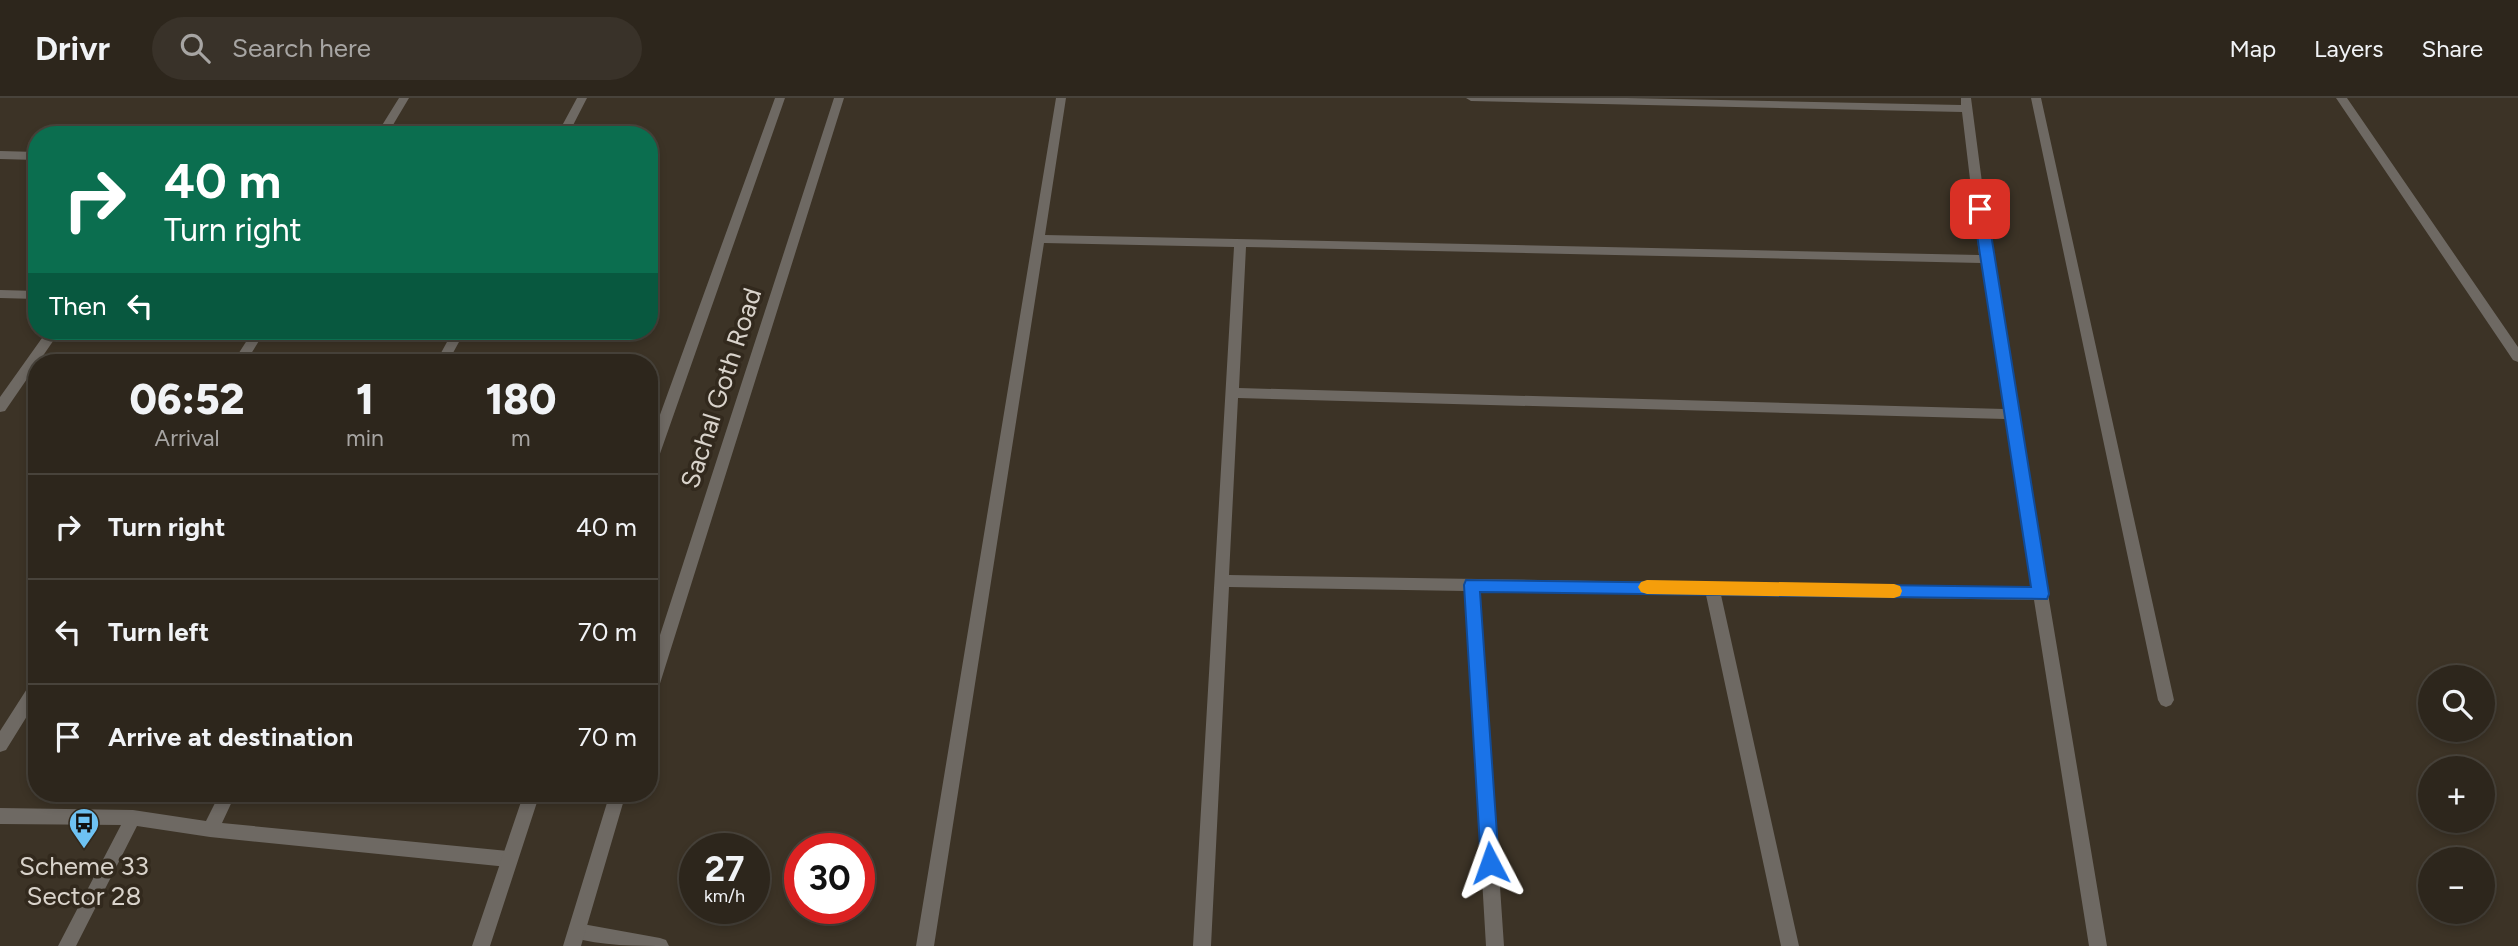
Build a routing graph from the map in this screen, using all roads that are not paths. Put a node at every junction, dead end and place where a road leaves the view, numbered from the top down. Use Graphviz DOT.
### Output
graph roads {
  1 [pos="404,98"];
  2 [pos="582,98"];
  3 [pos="780,98"];
  4 [pos="839,98"];
  5 [pos="1061,98"];
  6 [pos="1471,98"];
  7 [pos="2036,98"];
  8 [pos="2341,98"];
  9 [pos="1668,100"];
  10 [pos="1828,102"];
  11 [pos="1967,103"];
  12 [pos="387,126"];
  13 [pos="567,126"];
  14 [pos="0,155"];
  15 [pos="28,156"];
  16 [pos="1040,239"];
  17 [pos="1240,242"];
  18 [pos="1986,259"];
  19 [pos="0,294"];
  20 [pos="28,295"];
  21 [pos="2518,357"];
  22 [pos="28,368"];
  23 [pos="1232,393"];
  24 [pos="0,407"];
  25 [pos="2011,414"];
  26 [pos="658,440"];
  27 [pos="1222,581"];
  28 [pos="1472,585"];
  29 [pos="1712,588"];
  30 [pos="2041,594"];
  31 [pos="658,665"];
  32 [pos="28,700"];
  33 [pos="2166,700"];
  34 [pos="0,745"];
  35 [pos="224,802"];
  36 [pos="529,802"];
  37 [pos="615,802"];
  38 [pos="0,816"];
  39 [pos="133,818"];
  40 [pos="210,829"];
  41 [pos="508,859"];
  42 [pos="575,938"];
  43 [pos="67,946"];
  44 [pos="481,946"];
  45 [pos="660,946"];
  46 [pos="925,946"];
  47 [pos="1202,946"];
  48 [pos="1495,946"];
  49 [pos="1790,946"];
  50 [pos="2098,946"];
  1 -- 12 [label="street"];
  2 -- 13 [label="street"];
  3 -- 26 [label="street, Sachal Goth Road"];
  4 -- 31 [label="street, Sachal Goth Road"];
  5 -- 16 [label="street"];
  6 -- 9 [label="street"];
  7 -- 33 [label="street"];
  8 -- 21 [label="street"];
  9 -- 10 [label="street"];
  10 -- 11 [label="street"];
  11 -- 18 [label="street"];
  14 -- 15 [label="street"];
  16 -- 17 [label="street"];
  16 -- 46 [label="street"];
  17 -- 18 [label="street"];
  17 -- 23 [label="street"];
  18 -- 25 [label="street"];
  19 -- 20 [label="street"];
  22 -- 24 [label="street"];
  23 -- 25 [label="street"];
  23 -- 27 [label="street"];
  25 -- 30 [label="street"];
  27 -- 28 [label="street"];
  27 -- 47 [label="street"];
  28 -- 29 [label="street"];
  28 -- 48 [label="street"];
  29 -- 30 [label="street"];
  29 -- 49 [label="street"];
  30 -- 50 [label="street"];
  32 -- 34 [label="street"];
  35 -- 40 [label="street"];
  36 -- 41 [label="street"];
  37 -- 42 [label="street"];
  38 -- 39 [label="street"];
  39 -- 40 [label="street"];
  39 -- 43 [label="street"];
  40 -- 41 [label="street"];
  41 -- 44 [label="street"];
  42 -- 45 [label="street"];
}
